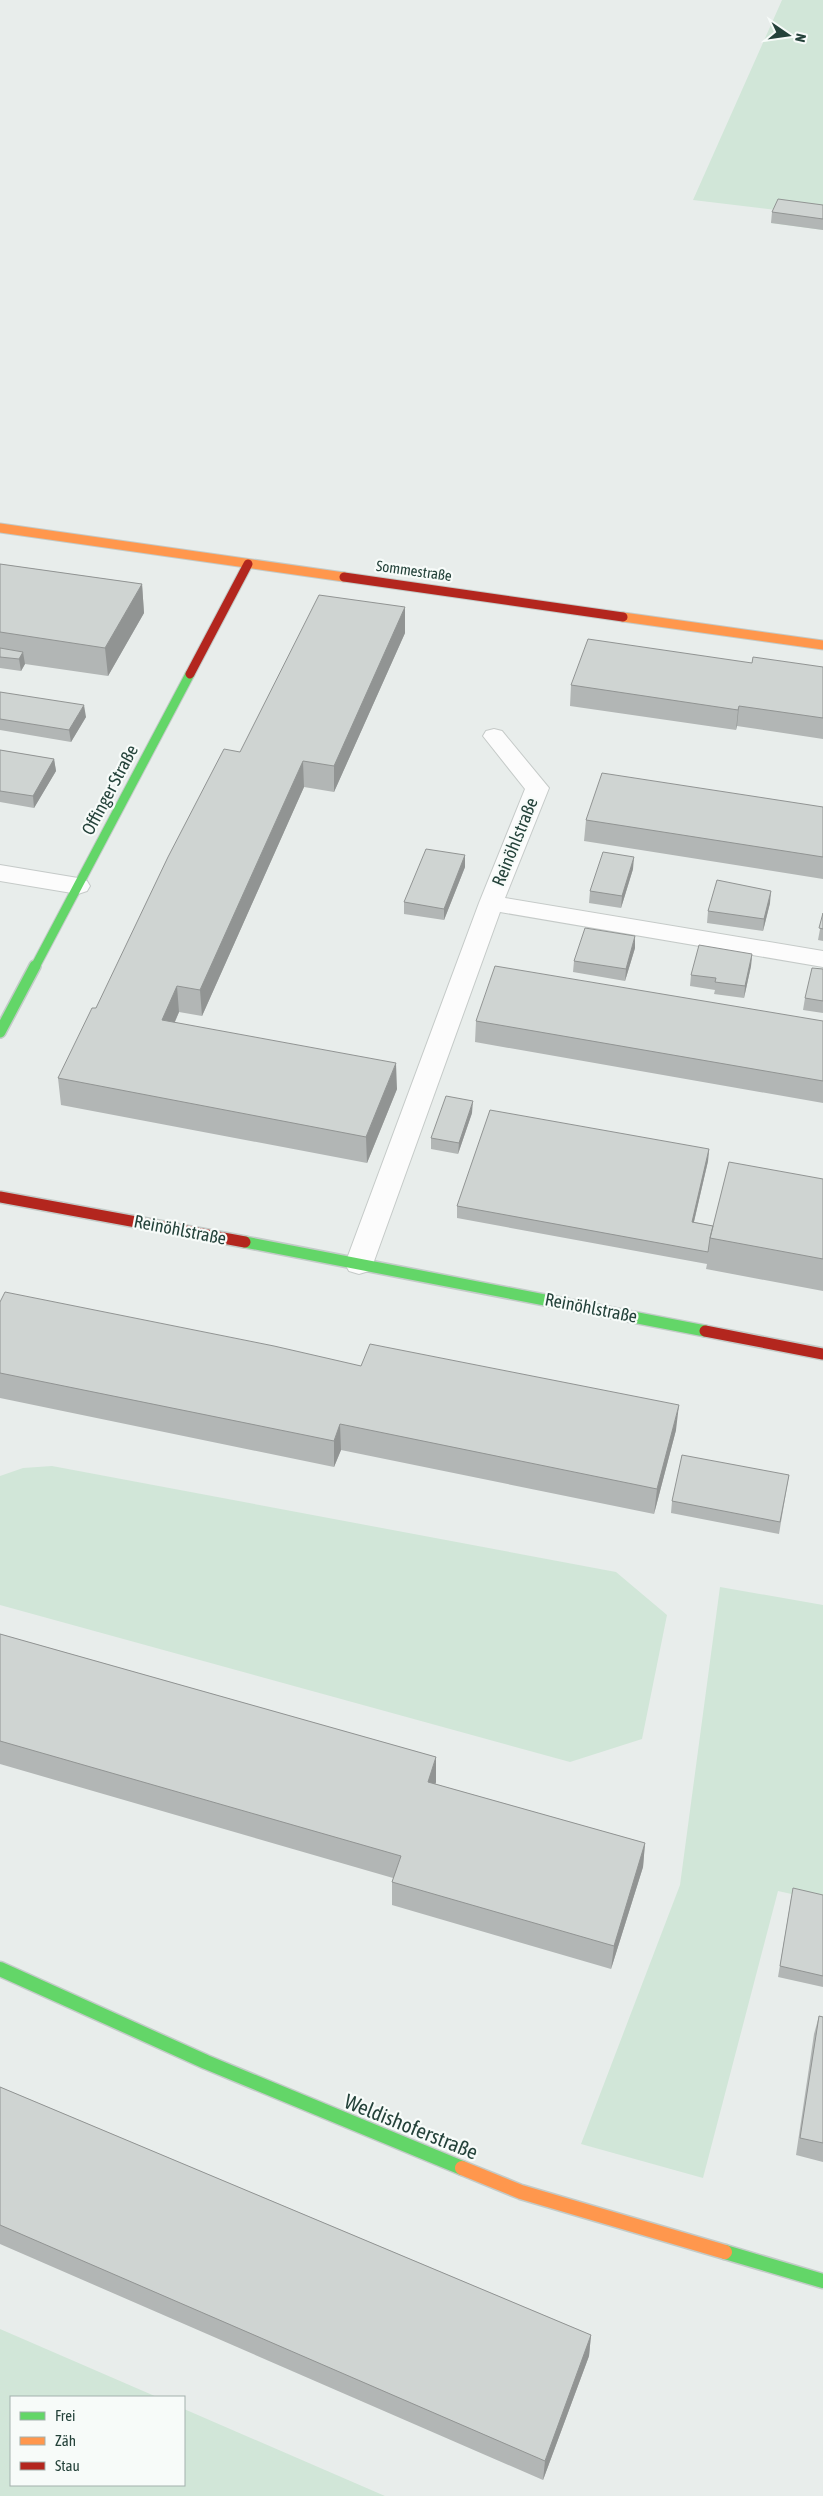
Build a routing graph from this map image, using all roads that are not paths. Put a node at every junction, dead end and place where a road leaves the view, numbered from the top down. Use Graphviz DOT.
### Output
graph roads {
  1 [pos="0,528"];
  2 [pos="248,564"];
  3 [pos="823,645"];
  4 [pos="494,736"];
  5 [pos="0,874"];
  6 [pos="78,886"];
  7 [pos="491,903"];
  8 [pos="823,959"];
  9 [pos="0,1032"];
  10 [pos="0,1196"];
  11 [pos="359,1264"];
  12 [pos="823,1354"];
  13 [pos="0,1968"];
  14 [pos="823,2281"];
  1 -- 2 [label="street, Sommestraße"];
  2 -- 3 [label="street, Sommestraße"];
  2 -- 6 [label="street, Offinger Straße"];
  4 -- 7 [label="street, Reinöhlstraße"];
  5 -- 6 [label="street"];
  6 -- 9 [label="street, Offinger Straße"];
  7 -- 8 [label="street, Reinöhlstraße"];
  7 -- 11 [label="street, Reinöhlstraße"];
  10 -- 11 [label="street, Reinöhlstraße"];
  11 -- 12 [label="street, Reinöhlstraße"];
  13 -- 14 [label="street, Weldishoferstraße"];
}
